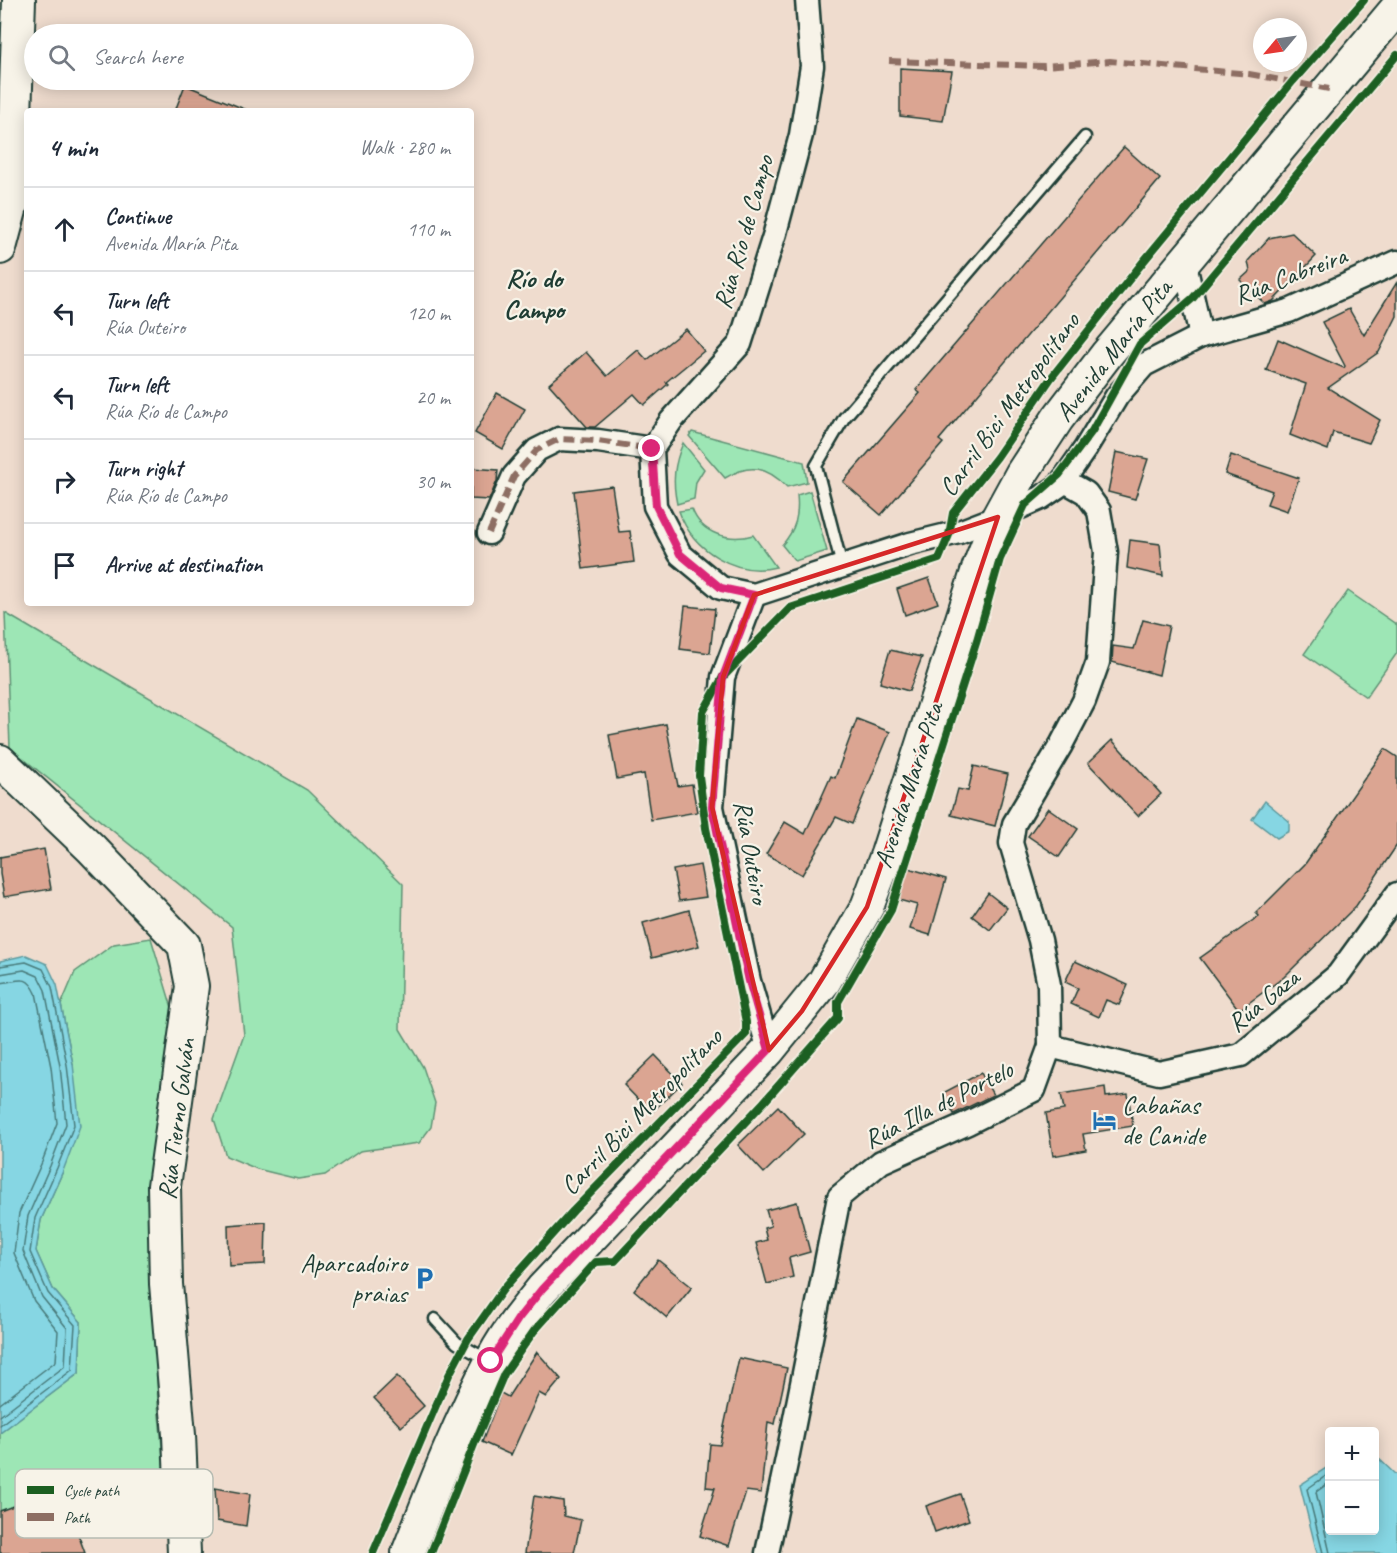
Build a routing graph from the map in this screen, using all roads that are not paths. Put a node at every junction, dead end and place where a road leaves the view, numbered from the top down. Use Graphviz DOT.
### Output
graph roads {
  1 [pos="19,0"];
  2 [pos="807,0"];
  3 [pos="1397,8"];
  4 [pos="1085,136"];
  5 [pos="0,248"];
  6 [pos="1184,260"];
  7 [pos="1397,262"];
  8 [pos="1201,336"];
  9 [pos="652,449"];
  10 [pos="1063,480"];
  11 [pos="998,517"];
  12 [pos="489,533"];
  13 [pos="842,566"];
  14 [pos="754,595"];
  15 [pos="0,761"];
  16 [pos="1397,894"];
  17 [pos="1050,1047"];
  18 [pos="769,1050"];
  19 [pos="435,1319"];
  20 [pos="491,1361"];
  21 [pos="180,1469"];
  22 [pos="183,1538"];
  23 [pos="184,1553"];
  24 [pos="408,1553"];
  25 [pos="766,1553"];
  1 -- 5 [label="main road"];
  2 -- 9 [label="street, Rúa Río de Campo"];
  3 -- 6 [label="main road, Avenida María Pita"];
  4 -- 13 [label="lane"];
  6 -- 8 [label="street"];
  6 -- 11 [label="main road, Avenida María Pita"];
  7 -- 8 [label="street, Rúa Cabreira"];
  8 -- 10 [label="street, Rúa Cabreira"];
  9 -- 12 [label="street"];
  9 -- 14 [label="street"];
  10 -- 11 [label="street, Rúa Cabreira"];
  10 -- 17 [label="street, Rúa Illa de Portelo"];
  11 -- 13 [label="street"];
  11 -- 18 [label="main road, Avenida María Pita"];
  13 -- 14 [label="street"];
  14 -- 18 [label="street, Rúa Outeiro"];
  15 -- 21 [label="main road, Rúa Tierno Galván"];
  16 -- 17 [label="street, Rúa Gaza"];
  17 -- 25 [label="street, Rúa Illa de Portelo"];
  18 -- 20 [label="main road, Avenida María Pita"];
  19 -- 20 [label="lane"];
  20 -- 24 [label="main road, Avenida María Pita"];
  22 -- 23 [label="main road, Rúa Tierno Galván"];
}
